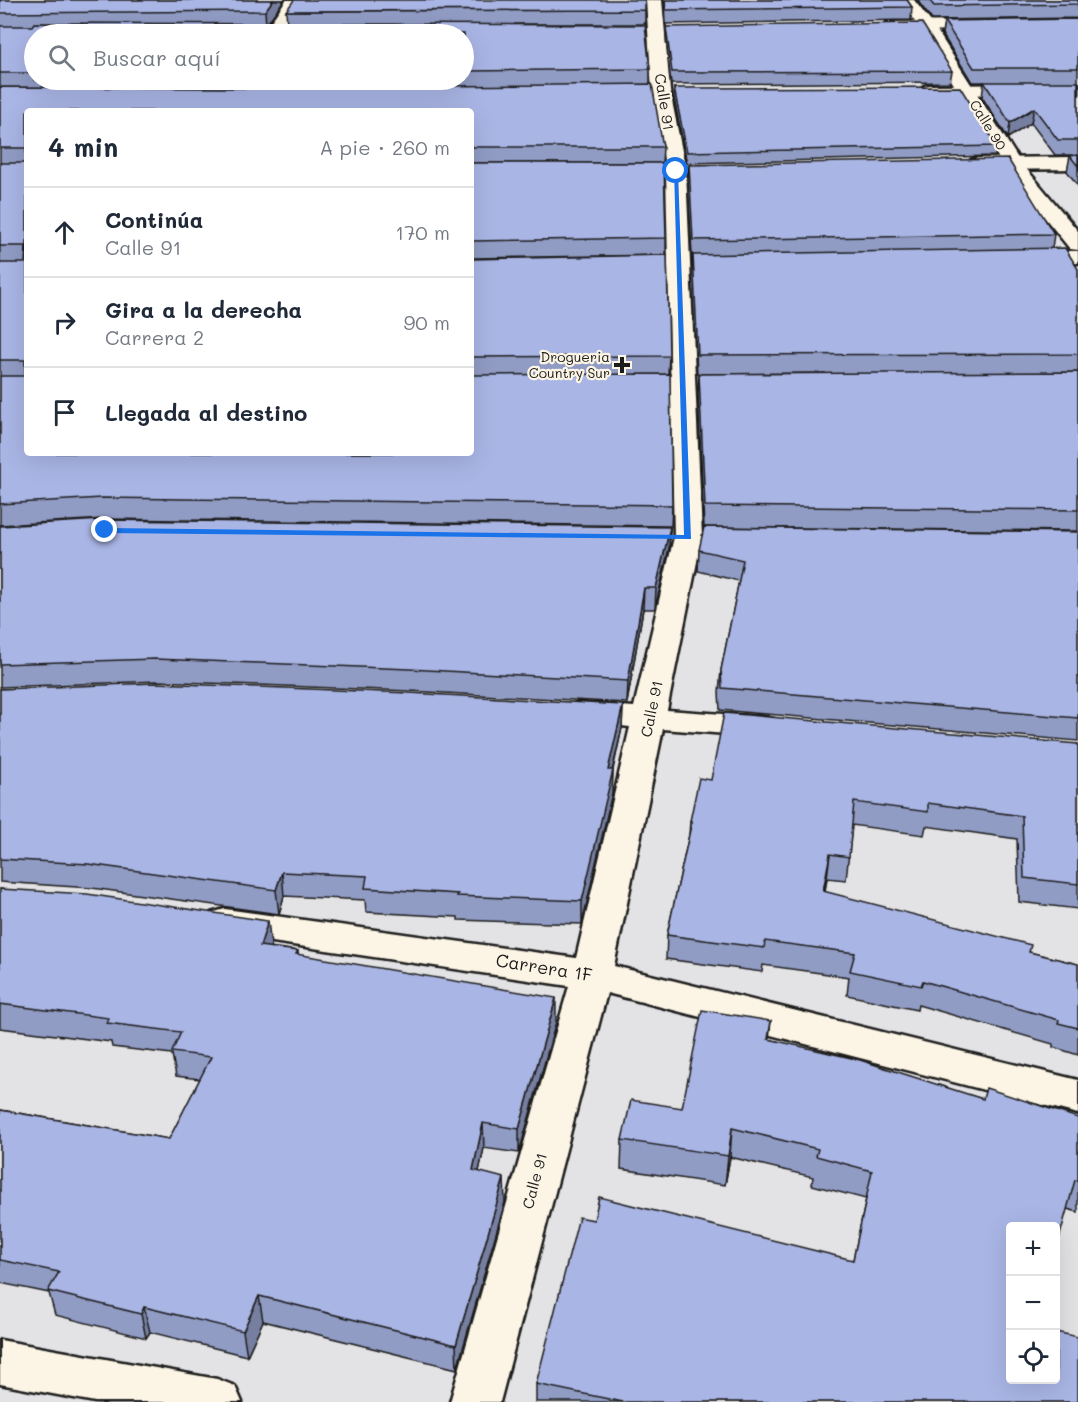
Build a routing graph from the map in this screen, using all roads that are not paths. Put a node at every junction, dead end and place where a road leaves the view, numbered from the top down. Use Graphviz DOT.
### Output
graph roads {
  1 [pos="294,0"];
  2 [pos="906,0"];
  3 [pos="655,23"];
  4 [pos="274,24"];
  5 [pos="1078,25"];
  6 [pos="926,26"];
  7 [pos="867,27"];
  8 [pos="1078,89"];
  9 [pos="908,90"];
  10 [pos="966,90"];
  11 [pos="1078,162"];
  12 [pos="1011,163"];
  13 [pos="963,164"];
  14 [pos="1078,244"];
  15 [pos="1078,256"];
  16 [pos="1007,258"];
  17 [pos="547,711"];
  18 [pos="650,717"];
  19 [pos="792,730"];
  20 [pos="185,916"];
  21 [pos="592,975"];
  22 [pos="1078,1097"];
  23 [pos="0,1362"];
  24 [pos="218,1402"];
  25 [pos="475,1402"];
  1 -- 4 [label="street"];
  2 -- 6 [label="street, Calle 90"];
  3 -- 18 [label="street, Calle 91"];
  5 -- 6 [label="street"];
  6 -- 7 [label="street"];
  6 -- 10 [label="street, Calle 90"];
  8 -- 10 [label="street"];
  9 -- 10 [label="street"];
  10 -- 12 [label="street, Calle 90"];
  11 -- 12 [label="street"];
  12 -- 13 [label="street"];
  12 -- 14 [label="street, Calle 90"];
  15 -- 16 [label="street"];
  17 -- 18 [label="street"];
  18 -- 19 [label="street"];
  18 -- 21 [label="street, Calle 91"];
  20 -- 21 [label="street, Carrera 1F"];
  21 -- 22 [label="street, Carrera 1F"];
  21 -- 25 [label="street, Calle 91"];
  23 -- 24 [label="street"];
}
